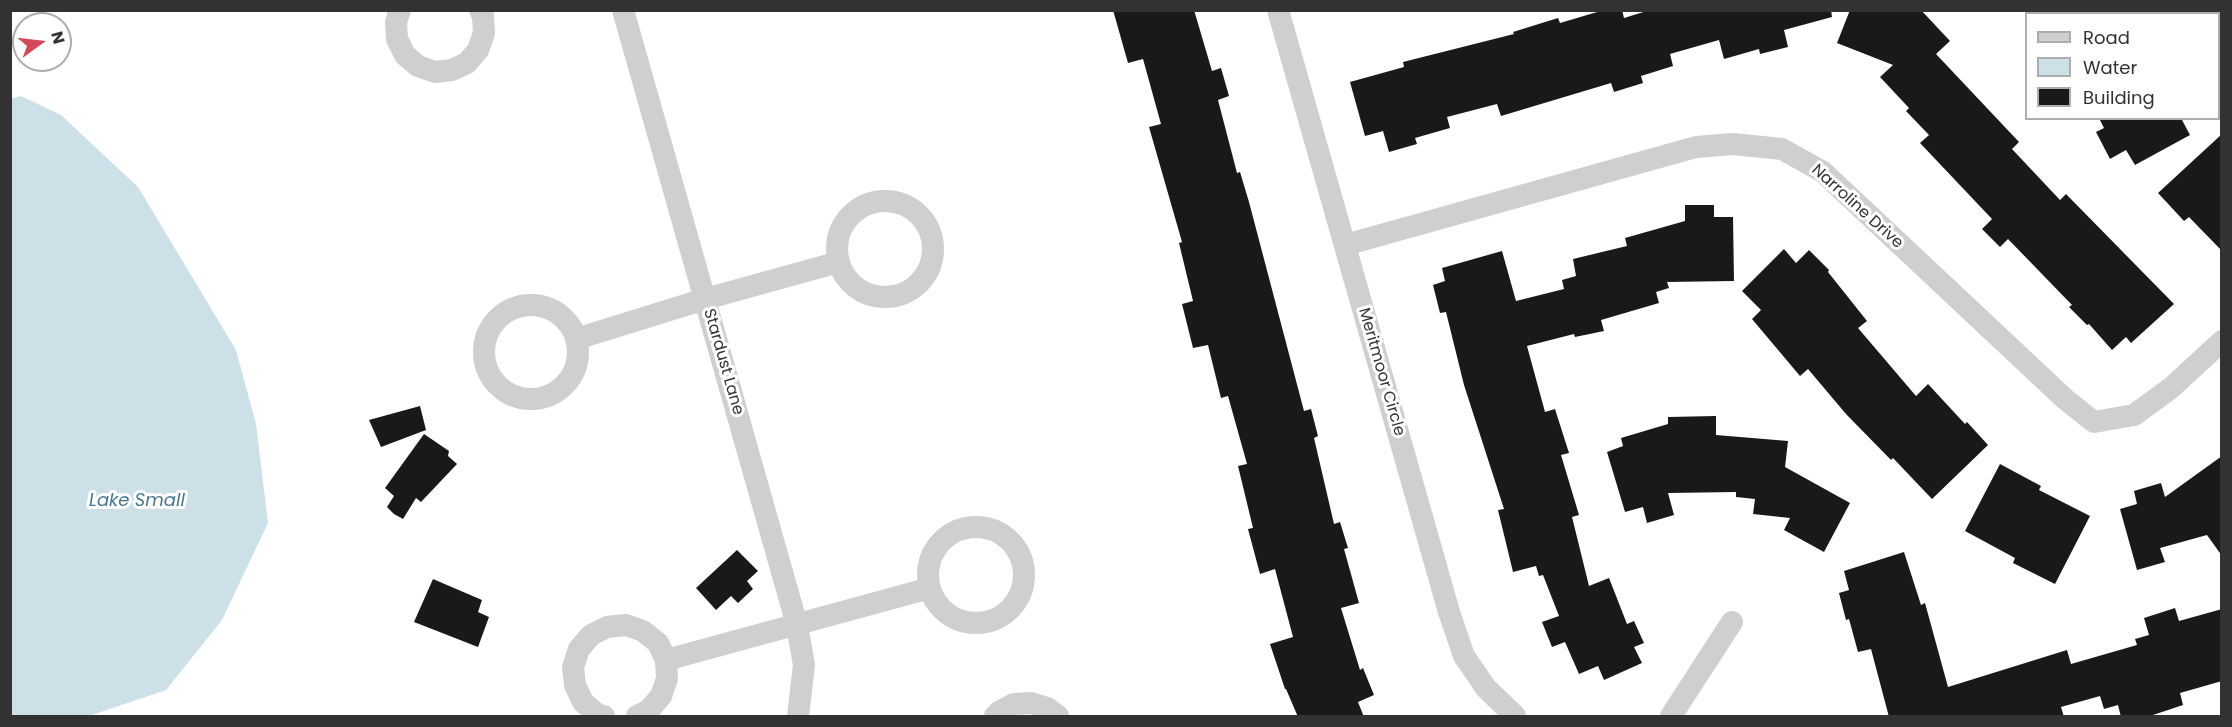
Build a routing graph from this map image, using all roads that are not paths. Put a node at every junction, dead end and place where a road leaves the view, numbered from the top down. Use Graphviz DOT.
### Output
graph roads {
  1 [pos="400,10"];
  2 [pos="623,10"];
  3 [pos="1278,10"];
  4 [pos="2220,10"];
  5 [pos="489,12"];
  6 [pos="2222,17"];
  7 [pos="1345,245"];
  8 [pos="839,262"];
  9 [pos="705,299"];
  10 [pos="576,339"];
  11 [pos="2222,341"];
  12 [pos="930,588"];
  13 [pos="1732,622"];
  14 [pos="797,625"];
  15 [pos="666,660"];
  16 [pos="604,717"];
  17 [pos="637,717"];
  18 [pos="798,717"];
  19 [pos="995,717"];
  20 [pos="1058,717"];
  21 [pos="1515,717"];
  22 [pos="1671,717"];
  1 -- 5 [label="street"];
  2 -- 9 [label="street, Stardust Lane"];
  3 -- 7 [label="street, Meritmoor Circle"];
  4 -- 6 [label="street"];
  7 -- 11 [label="street, Narroline Drive"];
  7 -- 21 [label="street, Meritmoor Circle"];
  8 -- 8 [label="street"];
  8 -- 9 [label="street"];
  9 -- 10 [label="street"];
  9 -- 14 [label="street, Stardust Lane"];
  10 -- 10 [label="street"];
  12 -- 12 [label="street"];
  12 -- 14 [label="street"];
  13 -- 22 [label="street"];
  14 -- 15 [label="street"];
  14 -- 18 [label="street, Stardust Lane"];
  15 -- 16 [label="street"];
  15 -- 17 [label="street"];
  19 -- 20 [label="street"];
}
